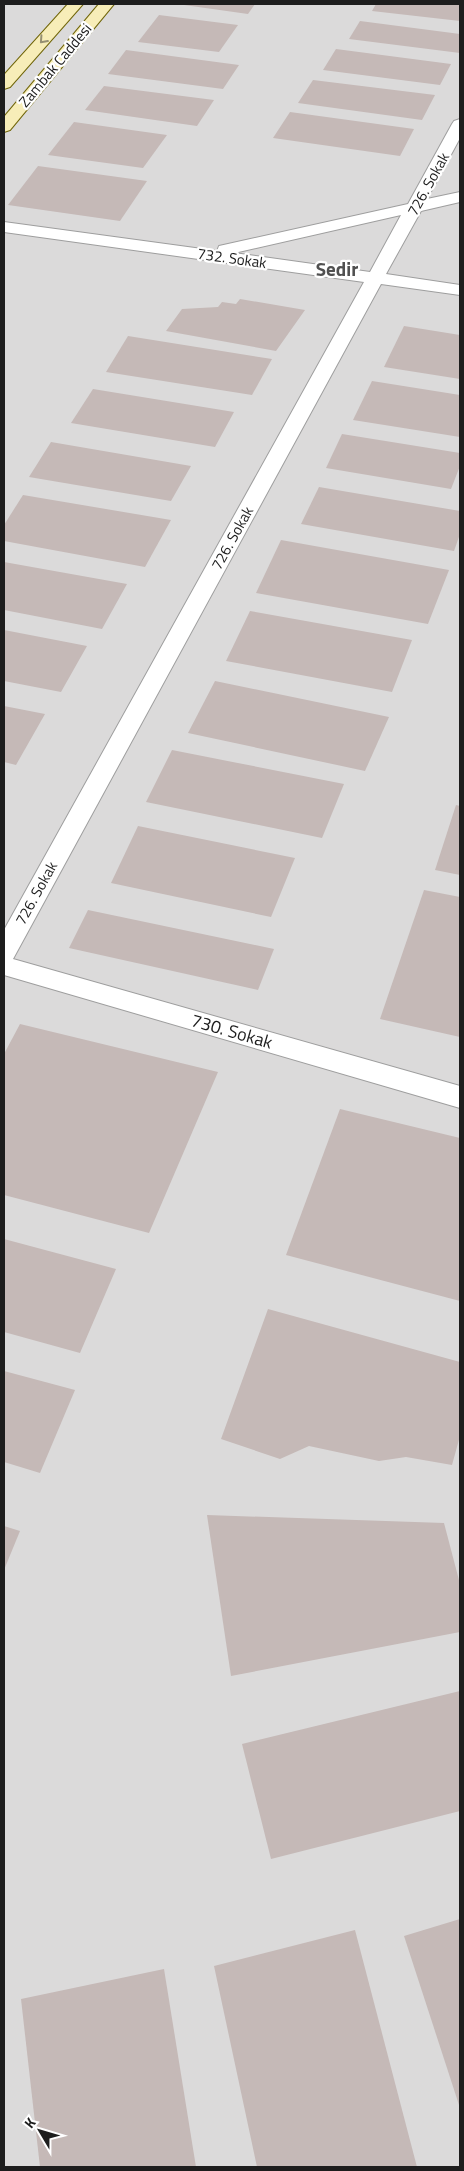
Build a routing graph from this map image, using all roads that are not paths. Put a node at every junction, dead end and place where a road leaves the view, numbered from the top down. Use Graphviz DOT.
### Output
graph roads {
  1 [pos="76,4"];
  2 [pos="107,4"];
  3 [pos="4,84"];
  4 [pos="460,124"];
  5 [pos="4,127"];
  6 [pos="460,197"];
  7 [pos="415,208"];
  8 [pos="4,227"];
  9 [pos="207,254"];
  10 [pos="376,277"];
  11 [pos="460,290"];
  12 [pos="4,953"];
  13 [pos="4,966"];
  14 [pos="460,1097"];
  1 -- 3 [label="street, Zambak Caddesi, one-way"];
  2 -- 5 [label="street, Zambak Caddesi"];
  4 -- 7 [label="street, 726. Sokak"];
  6 -- 7 [label="street"];
  7 -- 9 [label="street"];
  7 -- 10 [label="street, 726. Sokak"];
  8 -- 9 [label="street, 732. Sokak"];
  9 -- 10 [label="street, 732. Sokak"];
  10 -- 11 [label="street, 732. Sokak"];
  10 -- 12 [label="street, 726. Sokak"];
  13 -- 14 [label="street, 730. Sokak"];
}
